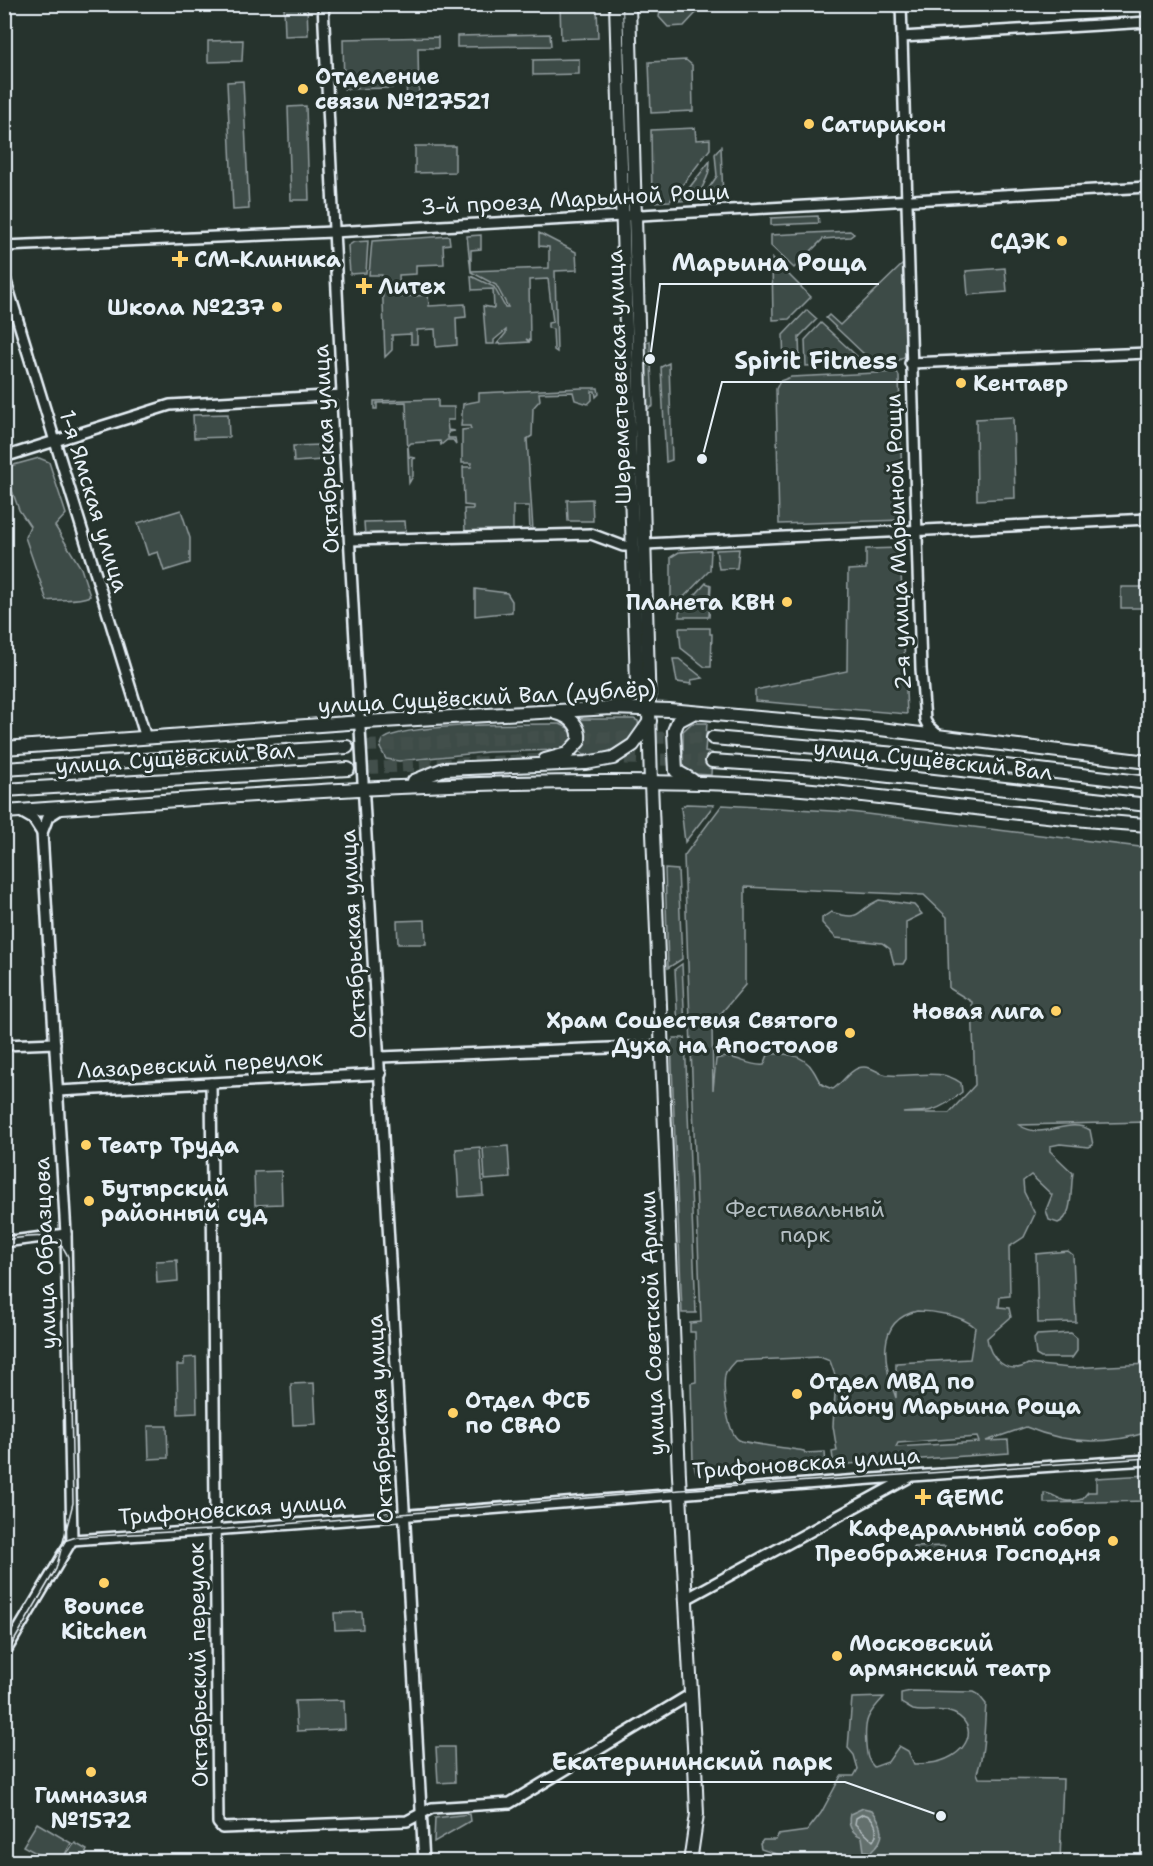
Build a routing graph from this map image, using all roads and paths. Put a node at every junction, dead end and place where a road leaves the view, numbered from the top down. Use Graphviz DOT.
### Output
graph roads {
  1 [pos="323,4"];
  2 [pos="616,4"];
  3 [pos="629,4"];
  4 [pos="901,4"];
  5 [pos="1149,22"];
  6 [pos="902,36"];
  7 [pos="1149,187"];
  8 [pos="907,202"];
  9 [pos="629,214"];
  10 [pos="333,232"];
  11 [pos="4,246"];
  12 [pos="4,275"];
  13 [pos="1149,353"];
  14 [pos="910,363"];
  15 [pos="343,395"];
  16 [pos="55,442"];
  17 [pos="4,457"];
  18 [pos="1149,519"];
  19 [pos="917,532"];
  20 [pos="350,540"];
  21 [pos="646,544"];
  22 [pos="633,546"];
  23 [pos="611,708"];
  24 [pos="534,712"];
  25 [pos="697,712"];
  26 [pos="650,715"];
  27 [pos="361,722"];
  28 [pos="146,738"];
  29 [pos="713,738"];
  30 [pos="950,739"];
  31 [pos="347,747"];
  32 [pos="4,748"];
  33 [pos="712,760"];
  34 [pos="1149,762"];
  35 [pos="526,765"];
  36 [pos="4,769"];
  37 [pos="348,769"];
  38 [pos="651,783"];
  39 [pos="703,783"];
  40 [pos="1149,783"];
  41 [pos="405,785"];
  42 [pos="364,786"];
  43 [pos="4,790"];
  44 [pos="1149,805"];
  45 [pos="63,808"];
  46 [pos="11,811"];
  47 [pos="1146,825"];
  48 [pos="42,833"];
  49 [pos="55,1042"];
  50 [pos="4,1045"];
  51 [pos="662,1046"];
  52 [pos="380,1057"];
  53 [pos="381,1074"];
  54 [pos="211,1083"];
  55 [pos="58,1091"];
  56 [pos="66,1234"];
  57 [pos="4,1242"];
  58 [pos="1149,1460"];
  59 [pos="913,1476"];
  60 [pos="680,1492"];
  61 [pos="404,1516"];
  62 [pos="216,1532"];
  63 [pos="72,1540"];
  64 [pos="686,1599"];
  65 [pos="4,1654"];
  66 [pos="691,1694"];
  67 [pos="422,1814"];
  68 [pos="424,1862"];
  69 [pos="690,1862"];
  1 -- 10 [label="street, Октябрьская улица"];
  2 -- 9 [label="main road, Шереметьевская улица"];
  3 -- 9 [label="main road, Шереметьевская улица"];
  4 -- 6 [label="street, 2-я улица Марьиной Рощи"];
  5 -- 6 [label="street"];
  6 -- 8 [label="street, 2-я улица Марьиной Рощи"];
  7 -- 8 [label="street, 3-й проезд Марьиной Рощи"];
  8 -- 9 [label="street, 3-й проезд Марьиной Рощи"];
  8 -- 14 [label="street, 2-я улица Марьиной Рощи"];
  9 -- 10 [label="street, 3-й проезд Марьиной Рощи"];
  9 -- 21 [label="main road, Шереметьевская улица"];
  9 -- 22 [label="main road, Шереметьевская улица"];
  10 -- 11 [label="street, 3-й проезд Марьиной Рощи"];
  10 -- 15 [label="street, Октябрьская улица"];
  12 -- 16 [label="street, 1-я Ямская улица"];
  13 -- 14 [label="street"];
  14 -- 19 [label="street, 2-я улица Марьиной Рощи"];
  15 -- 16 [label="street"];
  15 -- 20 [label="street, Октябрьская улица"];
  16 -- 17 [label="street"];
  16 -- 28 [label="street, 1-я Ямская улица"];
  18 -- 19 [label="street"];
  19 -- 21 [label="street"];
  19 -- 30 [label="street, 2-я улица Марьиной Рощи"];
  20 -- 22 [label="street"];
  20 -- 27 [label="street, Октябрьская улица"];
  21 -- 26 [label="main road, Шереметьевская улица"];
  22 -- 23 [label="main road, Шереметьевская улица"];
  23 -- 24 [label="main road, улица Сущёвский Вал (дублёр)"];
  23 -- 26 [label="main road, улица Сущёвский Вал (дублёр)"];
  24 -- 27 [label="main road, улица Сущёвский Вал (дублёр)"];
  24 -- 35 [label="main road"];
  25 -- 26 [label="main road, улица Сущёвский Вал (дублёр)"];
  25 -- 30 [label="main road, улица Сущёвский Вал (дублёр)"];
  25 -- 39 [label="main road"];
  26 -- 35 [label="main road"];
  26 -- 38 [label="main road, Шереметьевская улица"];
  27 -- 28 [label="main road, улица Сущёвский Вал (дублёр)"];
  27 -- 42 [label="street, Октябрьская улица"];
  28 -- 32 [label="main road, улица Сущёвский Вал (дублёр)"];
  29 -- 40 [label="main road, улица Сущёвский Вал"];
  30 -- 34 [label="main road, улица Сущёвский Вал (дублёр)"];
  31 -- 36 [label="main road, улица Сущёвский Вал"];
  33 -- 44 [label="main road, улица Сущёвский Вал"];
  35 -- 41 [label="main road"];
  37 -- 43 [label="main road, улица Сущёвский Вал"];
  38 -- 39 [label="main road"];
  38 -- 41 [label="main road"];
  38 -- 51 [label="main road, улица Советской Армии"];
  39 -- 47 [label="main road"];
  41 -- 42 [label="main road"];
  42 -- 45 [label="main road"];
  42 -- 52 [label="street, Октябрьская улица"];
  45 -- 46 [label="main road"];
  45 -- 48 [label="street"];
  46 -- 48 [label="street"];
  48 -- 49 [label="street, улица Образцова"];
  49 -- 50 [label="street"];
  49 -- 55 [label="street, улица Образцова"];
  51 -- 52 [label="street"];
  51 -- 60 [label="main road, улица Советской Армии"];
  52 -- 53 [label="street, Октябрьская улица"];
  53 -- 54 [label="street, Лазаревский переулок"];
  53 -- 61 [label="street, Октябрьская улица"];
  54 -- 55 [label="street, Лазаревский переулок"];
  54 -- 62 [label="street, Октябрьский переулок"];
  55 -- 56 [label="street, улица Образцова"];
  56 -- 57 [label="street"];
  56 -- 63 [label="street, улица Образцова"];
  58 -- 59 [label="street, Трифоновская улица"];
  59 -- 60 [label="street, Трифоновская улица"];
  59 -- 64 [label="street"];
  60 -- 61 [label="street, Трифоновская улица"];
  60 -- 64 [label="main road, улица Советской Армии"];
  61 -- 62 [label="street, Трифоновская улица"];
  61 -- 67 [label="street, Октябрьская улица"];
  62 -- 63 [label="street, Трифоновская улица"];
  62 -- 67 [label="street, Октябрьский переулок"];
  63 -- 65 [label="street"];
  64 -- 66 [label="main road, улица Советской Армии"];
  66 -- 67 [label="street"];
  66 -- 69 [label="main road, улица Советской Армии"];
  67 -- 68 [label="street, Октябрьская улица"];
}
